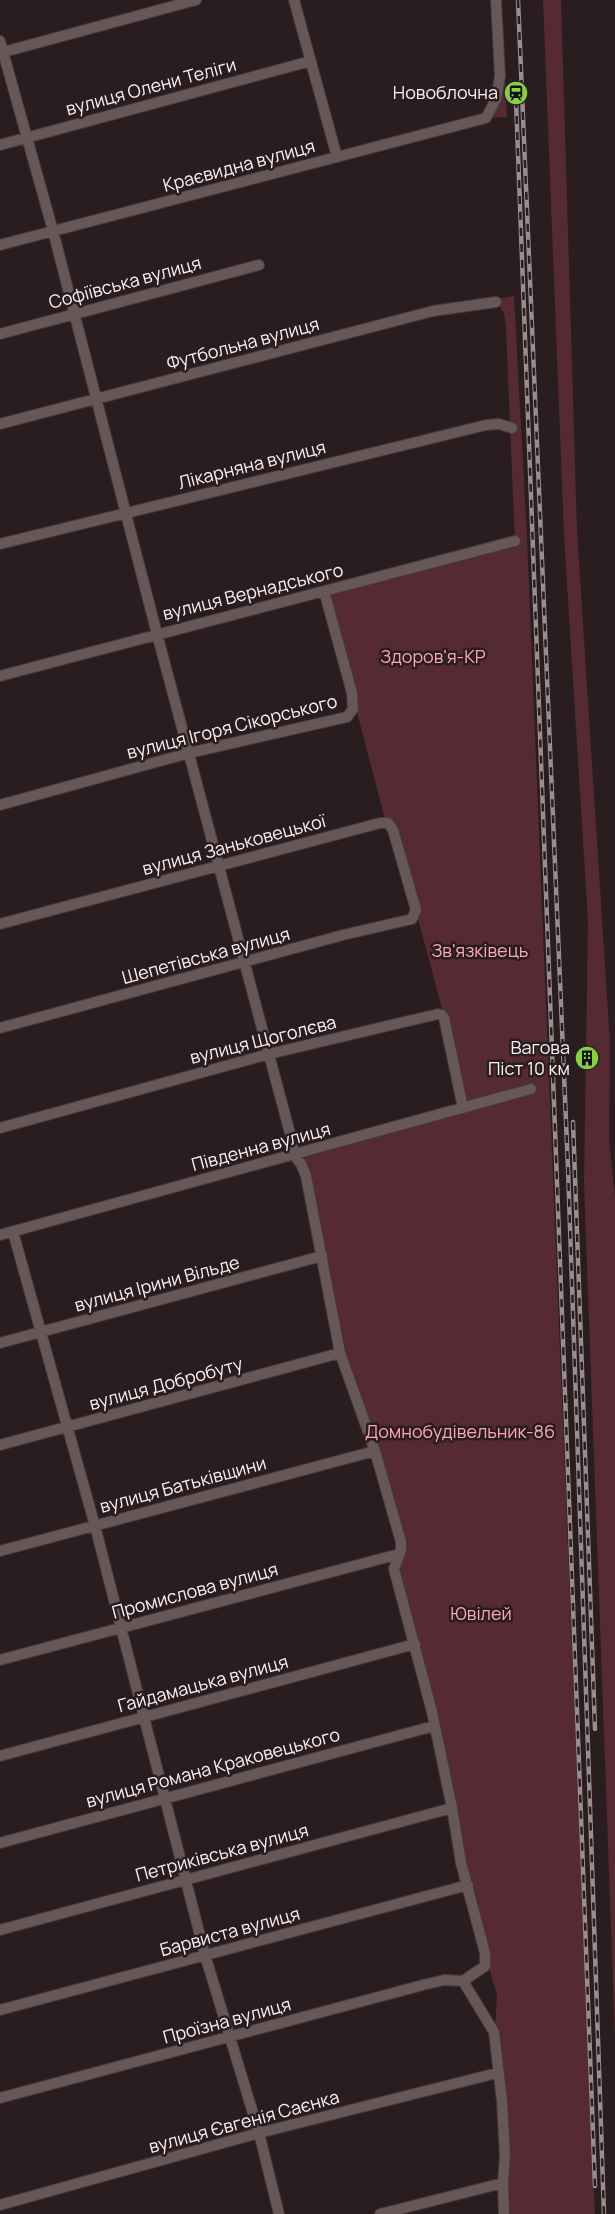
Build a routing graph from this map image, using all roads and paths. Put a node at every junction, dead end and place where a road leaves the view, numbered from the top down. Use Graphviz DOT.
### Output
graph roads {
  1 [pos="196,0"];
  2 [pos="294,0"];
  3 [pos="496,0"];
  4 [pos="0,41"];
  5 [pos="1,53"];
  6 [pos="311,61"];
  7 [pos="27,137"];
  8 [pos="0,145"];
  9 [pos="337,157"];
  10 [pos="53,231"];
  11 [pos="0,245"];
  12 [pos="259,265"];
  13 [pos="496,302"];
  14 [pos="74,314"];
  15 [pos="0,334"];
  16 [pos="95,399"];
  17 [pos="0,424"];
  18 [pos="512,428"];
  19 [pos="127,512"];
  20 [pos="515,541"];
  21 [pos="0,544"];
  22 [pos="324,591"];
  23 [pos="157,634"];
  24 [pos="0,676"];
  25 [pos="189,753"];
  26 [pos="0,805"];
  27 [pos="220,866"];
  28 [pos="416,910"];
  29 [pos="0,924"];
  30 [pos="245,962"];
  31 [pos="0,1028"];
  32 [pos="269,1054"];
  33 [pos="531,1089"];
  34 [pos="463,1108"];
  35 [pos="0,1128"];
  36 [pos="294,1155"];
  37 [pos="13,1232"];
  38 [pos="0,1236"];
  39 [pos="322,1256"];
  40 [pos="42,1331"];
  41 [pos="0,1343"];
  42 [pos="340,1353"];
  43 [pos="68,1427"];
  44 [pos="0,1446"];
  45 [pos="375,1451"];
  46 [pos="95,1526"];
  47 [pos="0,1551"];
  48 [pos="399,1554"];
  49 [pos="121,1628"];
  50 [pos="415,1644"];
  51 [pos="0,1660"];
  52 [pos="145,1716"];
  53 [pos="434,1726"];
  54 [pos="0,1756"];
  55 [pos="165,1798"];
  56 [pos="452,1808"];
  57 [pos="0,1843"];
  58 [pos="186,1880"];
  59 [pos="468,1885"];
  60 [pos="0,1930"];
  61 [pos="205,1956"];
  62 [pos="464,1981"];
  63 [pos="0,2010"];
  64 [pos="229,2038"];
  65 [pos="497,2073"];
  66 [pos="0,2098"];
  67 [pos="258,2133"];
  68 [pos="503,2183"];
  69 [pos="0,2205"];
  70 [pos="279,2214"];
  71 [pos="380,2214"];
  72 [pos="504,2214"];
  1 -- 5 [label="street"];
  2 -- 6 [label="street"];
  3 -- 9 [label="street, Краєвидна вулиця"];
  4 -- 5 [label="street"];
  5 -- 7 [label="street"];
  6 -- 7 [label="street, вулиця Олени Теліги"];
  6 -- 9 [label="street"];
  7 -- 8 [label="street, вулиця Олени Теліги"];
  7 -- 10 [label="street"];
  9 -- 10 [label="street, Краєвидна вулиця"];
  10 -- 11 [label="street, Краєвидна вулиця"];
  10 -- 14 [label="street"];
  12 -- 14 [label="street, Софіївська вулиця"];
  13 -- 16 [label="street, Футбольна вулиця"];
  14 -- 15 [label="street, Софіївська вулиця"];
  14 -- 16 [label="street"];
  16 -- 17 [label="street, Футбольна вулиця"];
  16 -- 19 [label="street"];
  18 -- 19 [label="street, Лікарняна вулиця"];
  19 -- 21 [label="street, Лікарняна вулиця"];
  19 -- 23 [label="street"];
  20 -- 22 [label="street, вулиця Вернадського"];
  22 -- 23 [label="street, вулиця Вернадського"];
  22 -- 25 [label="street, вулиця Ігоря Сікорського"];
  23 -- 24 [label="street, вулиця Вернадського"];
  23 -- 25 [label="street"];
  25 -- 26 [label="street, вулиця Ігоря Сікорського"];
  25 -- 27 [label="street"];
  27 -- 28 [label="street, вулиця Заньковецької"];
  27 -- 29 [label="street, вулиця Заньковецької"];
  27 -- 30 [label="street"];
  28 -- 30 [label="street, Шепетівська вулиця"];
  30 -- 31 [label="street, Шепетівська вулиця"];
  30 -- 32 [label="street"];
  32 -- 34 [label="street, вулиця Щоголєва"];
  32 -- 35 [label="street, вулиця Щоголєва"];
  32 -- 36 [label="street"];
  33 -- 34 [label="street, Південна вулиця"];
  34 -- 36 [label="street, Південна вулиця"];
  36 -- 37 [label="street, Південна вулиця"];
  36 -- 39 [label="street"];
  37 -- 38 [label="street, Південна вулиця"];
  37 -- 40 [label="street"];
  39 -- 40 [label="street, вулиця Ірини Вільде"];
  39 -- 42 [label="street"];
  40 -- 41 [label="street, вулиця Ірини Вільде"];
  40 -- 43 [label="street"];
  42 -- 43 [label="street, вулиця Добробуту"];
  42 -- 45 [label="street"];
  43 -- 44 [label="street, вулиця Добробуту"];
  43 -- 46 [label="street"];
  45 -- 46 [label="street, вулиця Батьківщини"];
  45 -- 48 [label="street"];
  46 -- 47 [label="street, вулиця Батьківщини"];
  46 -- 49 [label="street"];
  48 -- 49 [label="street, Промислова вулиця"];
  48 -- 50 [label="street"];
  49 -- 51 [label="street, Промислова вулиця"];
  49 -- 52 [label="street"];
  50 -- 52 [label="street, Гайдамацька вулиця"];
  50 -- 53 [label="street"];
  52 -- 54 [label="street, Гайдамацька вулиця"];
  52 -- 55 [label="street"];
  53 -- 55 [label="street, вулиця Романа Краковецького"];
  53 -- 56 [label="street"];
  55 -- 57 [label="street, вулиця Романа Краковецького"];
  55 -- 58 [label="street"];
  56 -- 58 [label="street, Петриківська вулиця"];
  56 -- 59 [label="street"];
  58 -- 60 [label="street, Петриківська вулиця"];
  58 -- 61 [label="street"];
  59 -- 61 [label="street, Барвиста вулиця"];
  59 -- 62 [label="street"];
  61 -- 63 [label="street, Барвиста вулиця"];
  61 -- 64 [label="street"];
  62 -- 64 [label="street, Проїзна вулиця"];
  62 -- 65 [label="street"];
  64 -- 66 [label="street, Проїзна вулиця"];
  64 -- 67 [label="street"];
  65 -- 67 [label="street, вулиця Євгенія Саєнка"];
  65 -- 68 [label="street"];
  67 -- 69 [label="street, вулиця Євгенія Саєнка"];
  67 -- 70 [label="street"];
  68 -- 71 [label="street"];
  68 -- 72 [label="street"];
}
